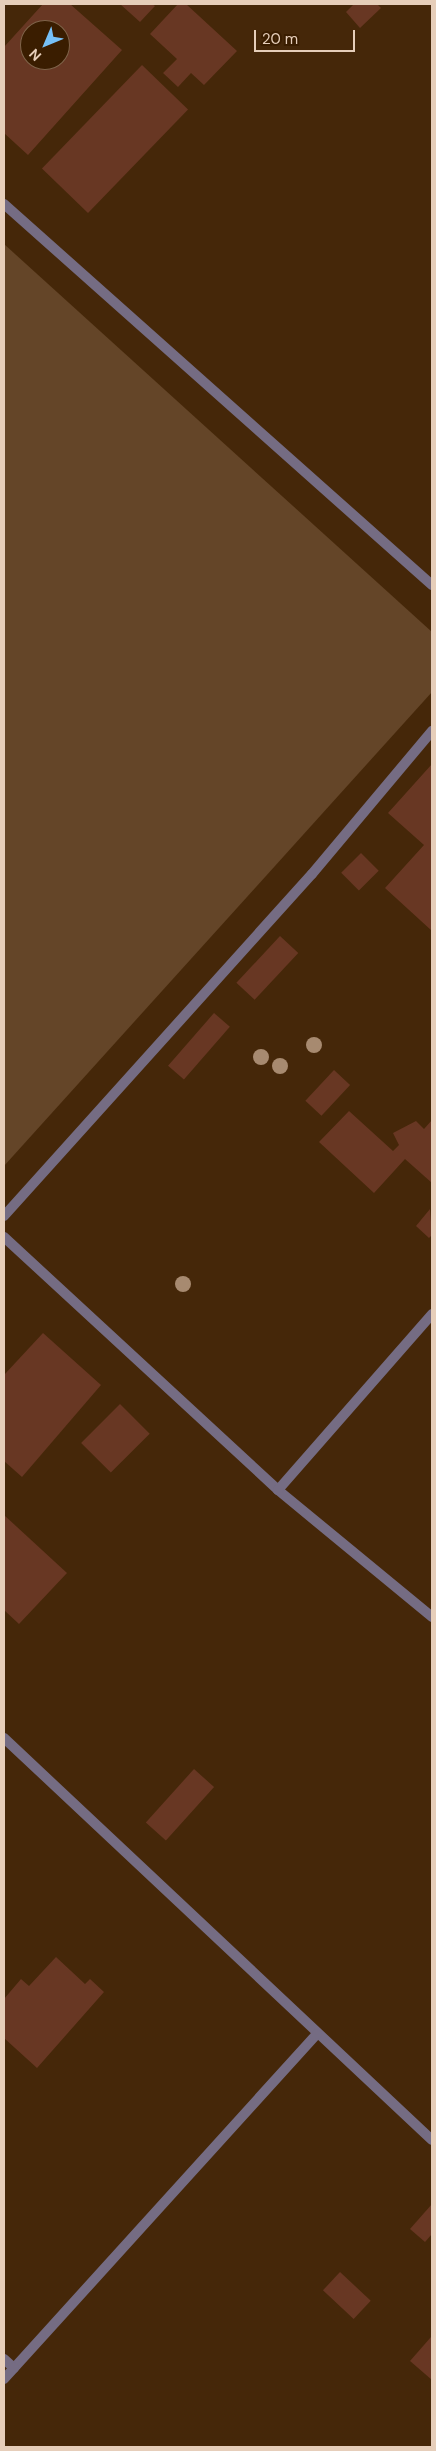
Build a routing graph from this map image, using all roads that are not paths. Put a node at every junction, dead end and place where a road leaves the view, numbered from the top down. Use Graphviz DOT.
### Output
graph roads {
  1 [pos="4,204"];
  2 [pos="432,585"];
  3 [pos="432,731"];
  4 [pos="4,1216"];
  5 [pos="4,1237"];
  6 [pos="432,1314"];
  7 [pos="278,1490"];
  8 [pos="432,1617"];
  9 [pos="4,1738"];
  10 [pos="317,2034"];
  11 [pos="432,2140"];
  12 [pos="4,2359"];
  13 [pos="14,2368"];
  14 [pos="4,2379"];
  1 -- 2 [label="street"];
  3 -- 4 [label="street"];
  5 -- 7 [label="street"];
  6 -- 7 [label="street"];
  7 -- 8 [label="street"];
  9 -- 10 [label="street"];
  10 -- 11 [label="street"];
  10 -- 13 [label="street"];
  12 -- 13 [label="street"];
  13 -- 14 [label="street"];
}
